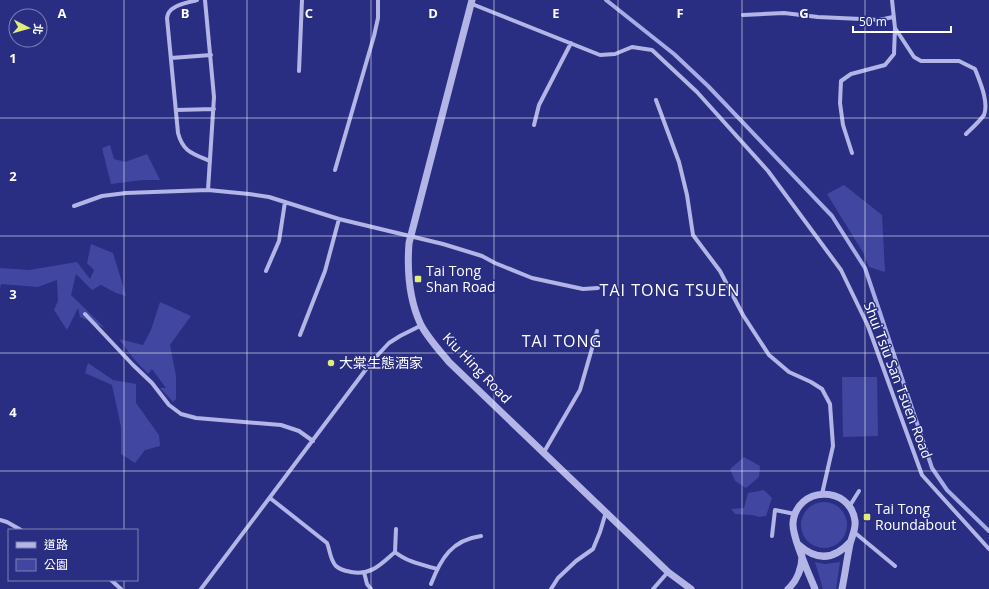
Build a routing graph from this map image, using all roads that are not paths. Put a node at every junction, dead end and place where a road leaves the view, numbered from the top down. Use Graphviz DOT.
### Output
graph roads {
  1 [pos="197,0"];
  2 [pos="205,0"];
  3 [pos="302,0"];
  4 [pos="378,0"];
  5 [pos="892,0"];
  6 [pos="472,2"];
  7 [pos="744,15"];
  8 [pos="894,17"];
  9 [pos="894,28"];
  10 [pos="571,43"];
  11 [pos="211,55"];
  12 [pos="171,58"];
  13 [pos="299,71"];
  14 [pos="656,100"];
  15 [pos="214,109"];
  16 [pos="176,110"];
  17 [pos="534,125"];
  18 [pos="966,134"];
  19 [pos="852,153"];
  20 [pos="210,161"];
  21 [pos="335,170"];
  22 [pos="208,190"];
  23 [pos="285,202"];
  24 [pos="74,206"];
  25 [pos="339,219"];
  26 [pos="410,237"];
  27 [pos="266,272"];
  28 [pos="598,288"];
  29 [pos="85,314"];
  30 [pos="422,325"];
  31 [pos="597,331"];
  32 [pos="300,335"];
  33 [pos="313,441"];
  34 [pos="544,452"];
  35 [pos="859,491"];
  36 [pos="822,494"];
  37 [pos="270,498"];
  38 [pos="850,507"];
  39 [pos="606,512"];
  40 [pos="795,514"];
  41 [pos="0,520"];
  42 [pos="19,529"];
  43 [pos="396,529"];
  44 [pos="854,532"];
  45 [pos="480,536"];
  46 [pos="772,536"];
  47 [pos="850,541"];
  48 [pos="797,543"];
  49 [pos="989,550"];
  50 [pos="395,552"];
  51 [pos="802,554"];
  52 [pos="895,566"];
  53 [pos="437,569"];
  54 [pos="364,572"];
  55 [pos="668,572"];
  56 [pos="112,581"];
  57 [pos="431,584"];
  58 [pos="121,589"];
  59 [pos="201,589"];
  60 [pos="371,589"];
  61 [pos="551,589"];
  62 [pos="653,589"];
  63 [pos="691,589"];
  64 [pos="788,589"];
  65 [pos="815,589"];
  66 [pos="842,589"];
  1 -- 12 [label="street"];
  2 -- 11 [label="street"];
  3 -- 13 [label="street"];
  4 -- 21 [label="street"];
  5 -- 8 [label="street"];
  6 -- 10 [label="street, Shui Tsiu San Tsuen Road"];
  6 -- 26 [label="street, Kiu Hing Road"];
  7 -- 8 [label="street"];
  8 -- 9 [label="street"];
  9 -- 18 [label="street"];
  9 -- 19 [label="street"];
  10 -- 17 [label="street"];
  10 -- 49 [label="street, Shui Tsiu San Tsuen Road"];
  11 -- 12 [label="street"];
  11 -- 15 [label="street"];
  12 -- 16 [label="street"];
  14 -- 36 [label="street"];
  15 -- 16 [label="street"];
  15 -- 20 [label="street"];
  16 -- 20 [label="street"];
  20 -- 22 [label="street"];
  22 -- 23 [label="street"];
  22 -- 24 [label="street"];
  23 -- 25 [label="street"];
  23 -- 27 [label="street"];
  25 -- 26 [label="street"];
  25 -- 32 [label="street"];
  26 -- 28 [label="street"];
  26 -- 30 [label="street, Kiu Hing Road"];
  29 -- 33 [label="street"];
  30 -- 33 [label="street"];
  30 -- 34 [label="street, Kiu Hing Road"];
  31 -- 34 [label="street"];
  33 -- 37 [label="street"];
  34 -- 39 [label="street, Kiu Hing Road"];
  35 -- 38 [label="street"];
  36 -- 38 [label="street"];
  36 -- 40 [label="street"];
  37 -- 54 [label="street"];
  37 -- 59 [label="street"];
  38 -- 44 [label="street"];
  39 -- 55 [label="street, Kiu Hing Road"];
  39 -- 61 [label="street"];
  40 -- 46 [label="street"];
  40 -- 48 [label="street"];
  41 -- 42 [label="street"];
  43 -- 50 [label="street"];
  44 -- 47 [label="street"];
  44 -- 52 [label="street"];
  45 -- 53 [label="street"];
  47 -- 48 [label="street"];
  47 -- 66 [label="street"];
  48 -- 51 [label="street"];
  50 -- 53 [label="street"];
  50 -- 54 [label="street"];
  51 -- 64 [label="street"];
  51 -- 65 [label="street"];
  53 -- 57 [label="street"];
  54 -- 60 [label="street"];
  55 -- 62 [label="street"];
  55 -- 63 [label="street, Kiu Hing Road"];
  56 -- 58 [label="street"];
}
